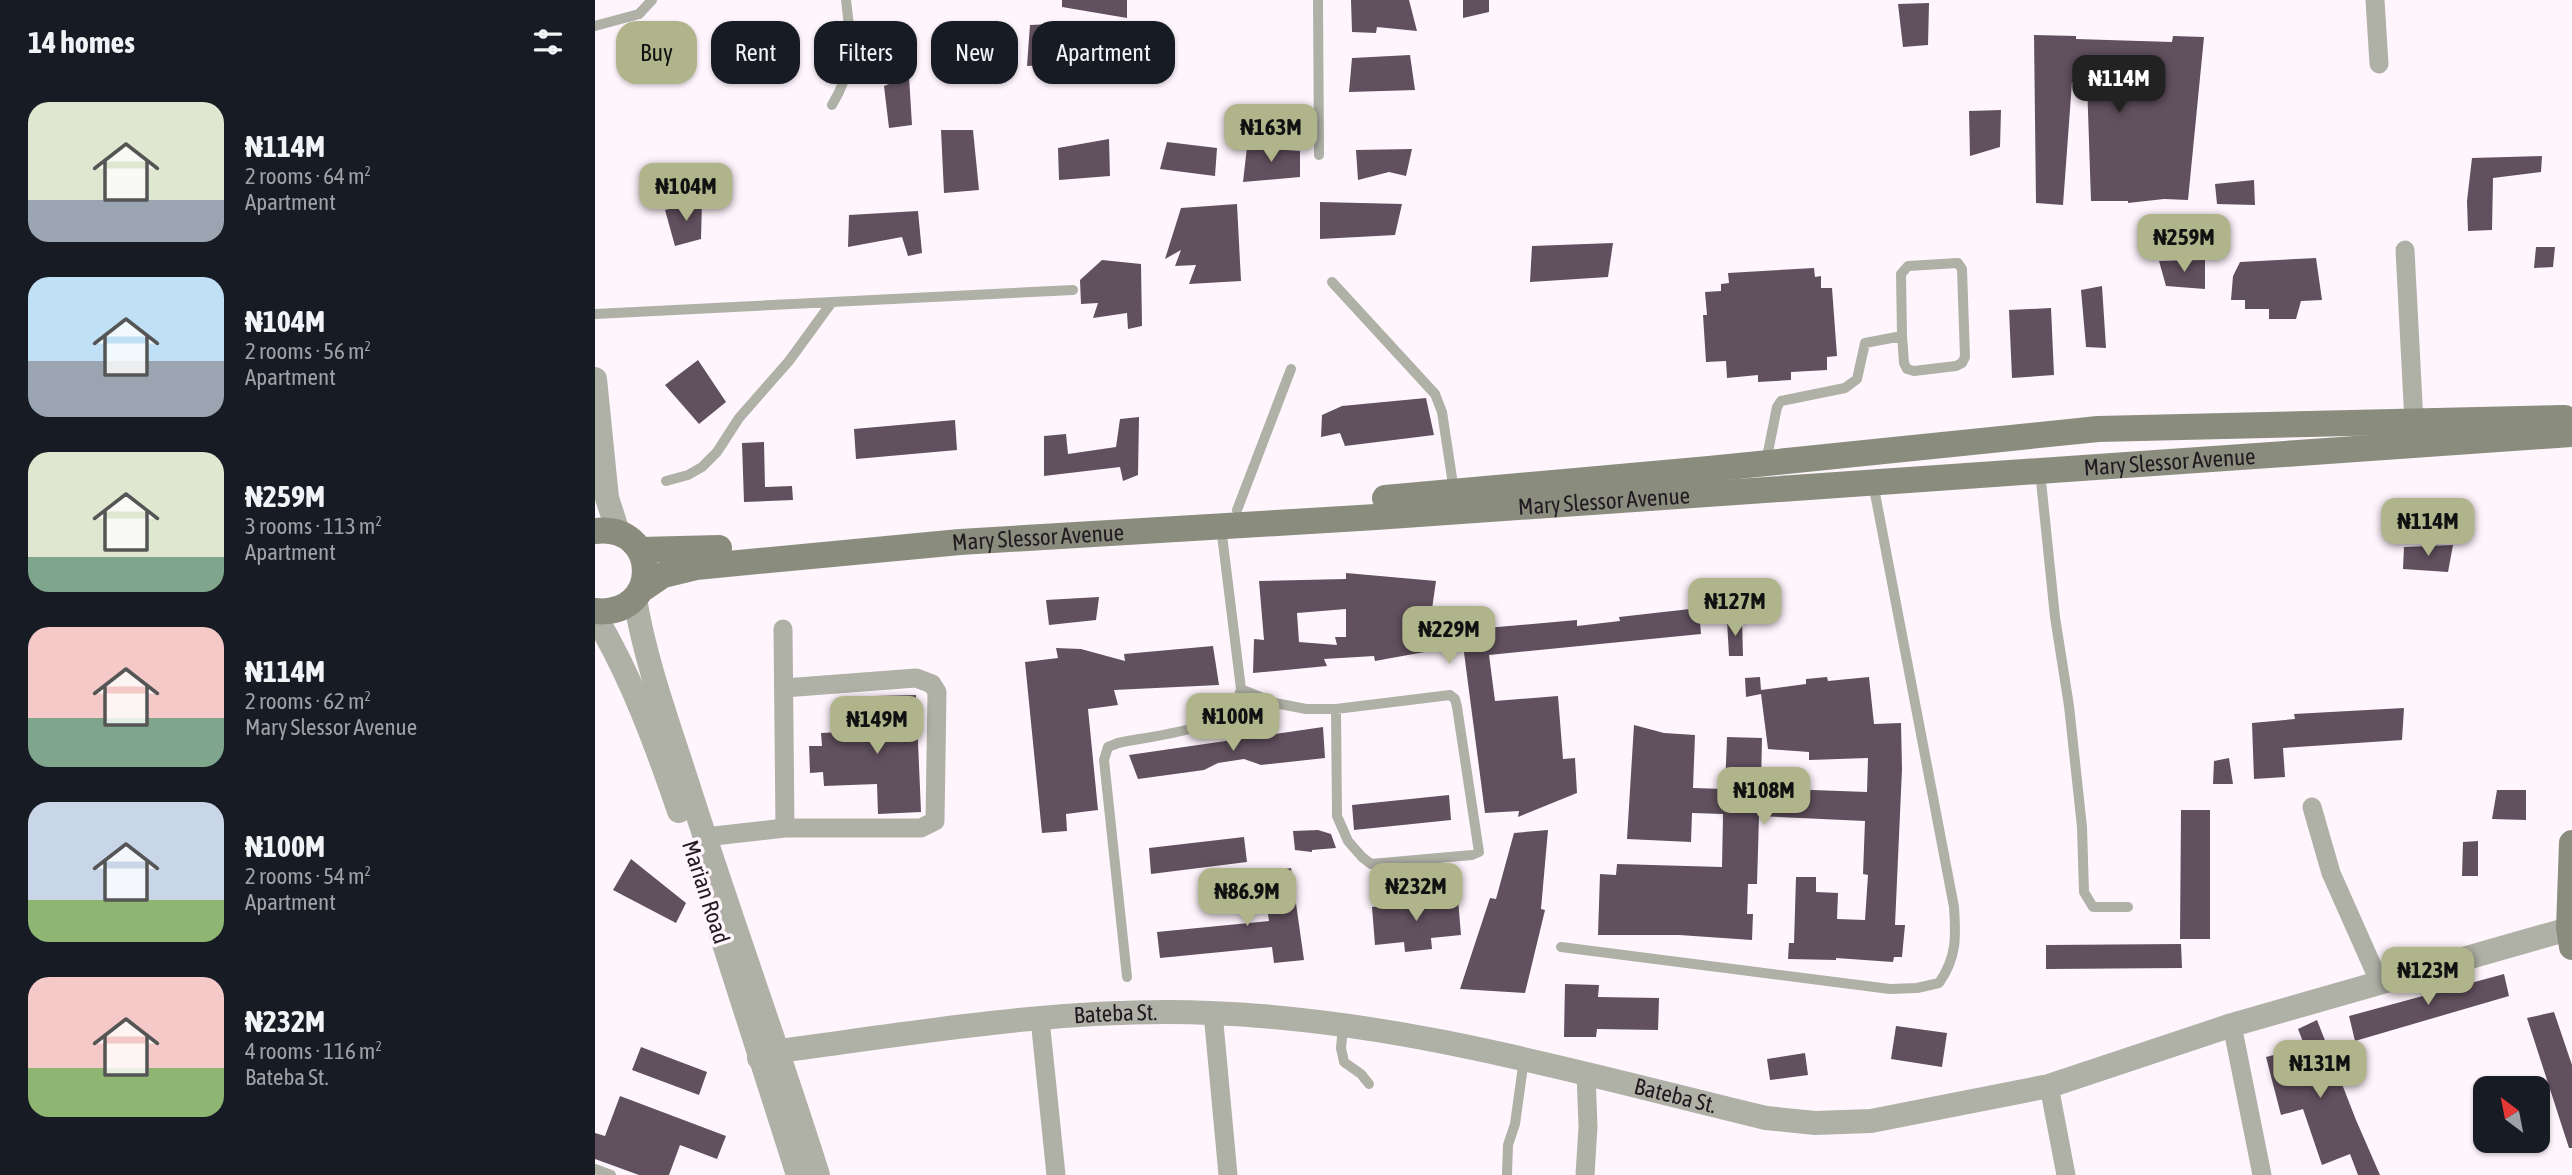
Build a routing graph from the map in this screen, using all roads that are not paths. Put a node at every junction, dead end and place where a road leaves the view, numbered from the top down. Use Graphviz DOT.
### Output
graph roads {
  1 [pos="652,0"];
  2 [pos="846,0"];
  3 [pos="1318,0"];
  4 [pos="2375,0"];
  5 [pos="595,26"];
  6 [pos="2379,64"];
  7 [pos="832,105"];
  8 [pos="1319,155"];
  9 [pos="2405,250"];
  10 [pos="1332,282"];
  11 [pos="1073,290"];
  12 [pos="832,302"];
  13 [pos="595,314"];
  14 [pos="1902,336"];
  15 [pos="1291,369"];
  16 [pos="595,379"];
  17 [pos="2572,418"];
  18 [pos="2414,422"];
  19 [pos="2572,434"];
  20 [pos="1766,463"];
  21 [pos="2040,471"];
  22 [pos="666,481"];
  23 [pos="1873,482"];
  24 [pos="1455,492"];
  25 [pos="1229,518"];
  26 [pos="607,532"];
  27 [pos="640,550"];
  28 [pos="638,595"];
  29 [pos="595,613"];
  30 [pos="783,629"];
  31 [pos="784,688"];
  32 [pos="1241,689"];
  33 [pos="1336,709"];
  34 [pos="2312,807"];
  35 [pos="785,828"];
  36 [pos="705,837"];
  37 [pos="2572,843"];
  38 [pos="2128,908"];
  39 [pos="2571,934"];
  40 [pos="1561,947"];
  41 [pos="1127,976"];
  42 [pos="2379,981"];
  43 [pos="1213,1013"];
  44 [pos="1039,1019"];
  45 [pos="2232,1025"];
  46 [pos="1343,1027"];
  47 [pos="769,1054"];
  48 [pos="1524,1059"];
  49 [pos="1587,1073"];
  50 [pos="1369,1084"];
  51 [pos="2049,1086"];
  52 [pos="595,1169"];
  53 [pos="611,1175"];
  54 [pos="798,1175"];
  55 [pos="818,1175"];
  56 [pos="1056,1175"];
  57 [pos="1228,1175"];
  58 [pos="1507,1175"];
  59 [pos="1585,1175"];
  60 [pos="2066,1175"];
  61 [pos="2263,1175"];
  1 -- 5 [label="lane"];
  2 -- 7 [label="lane"];
  3 -- 8 [label="lane"];
  4 -- 6 [label="street"];
  9 -- 18 [label="street"];
  10 -- 24 [label="lane"];
  11 -- 12 [label="lane"];
  12 -- 13 [label="lane"];
  12 -- 22 [label="lane"];
  14 -- 14 [label="lane"];
  14 -- 20 [label="lane"];
  15 -- 25 [label="lane"];
  16 -- 26 [label="street"];
  17 -- 18 [label="main road, Mary Slessor Avenue"];
  18 -- 20 [label="main road, Mary Slessor Avenue"];
  19 -- 21 [label="main road, Mary Slessor Avenue"];
  20 -- 24 [label="main road, Mary Slessor Avenue"];
  21 -- 23 [label="main road, Mary Slessor Avenue"];
  21 -- 38 [label="lane"];
  23 -- 25 [label="main road, Mary Slessor Avenue"];
  23 -- 40 [label="lane"];
  24 -- 25 [label="main road, Mary Slessor Avenue"];
  25 -- 27 [label="main road, Mary Slessor Avenue"];
  25 -- 28 [label="main road, Mary Slessor Avenue"];
  25 -- 32 [label="lane"];
  26 -- 27 [label="main road"];
  27 -- 28 [label="main road"];
  28 -- 29 [label="main road, Mary Slessor Avenue"];
  28 -- 36 [label="street"];
  29 -- 47 [label="street, Marian Road"];
  30 -- 31 [label="street"];
  31 -- 35 [label="street"];
  31 -- 35 [label="street"];
  32 -- 33 [label="lane"];
  32 -- 41 [label="lane"];
  33 -- 33 [label="lane"];
  34 -- 42 [label="street"];
  35 -- 36 [label="street"];
  36 -- 47 [label="street"];
  37 -- 39 [label="main road"];
  39 -- 42 [label="street, Bateba St."];
  42 -- 45 [label="street, Bateba St."];
  43 -- 44 [label="street, Bateba St."];
  43 -- 46 [label="street, Bateba St."];
  43 -- 57 [label="street"];
  44 -- 47 [label="street, Bateba St."];
  44 -- 56 [label="street"];
  45 -- 51 [label="street, Bateba St."];
  45 -- 61 [label="street"];
  46 -- 48 [label="street, Bateba St."];
  46 -- 50 [label="lane"];
  47 -- 54 [label="street, Marian Road"];
  47 -- 55 [label="street"];
  48 -- 49 [label="street, Bateba St."];
  48 -- 58 [label="lane"];
  49 -- 51 [label="street, Bateba St."];
  49 -- 59 [label="street"];
  51 -- 60 [label="street"];
  52 -- 53 [label="lane"];
}
